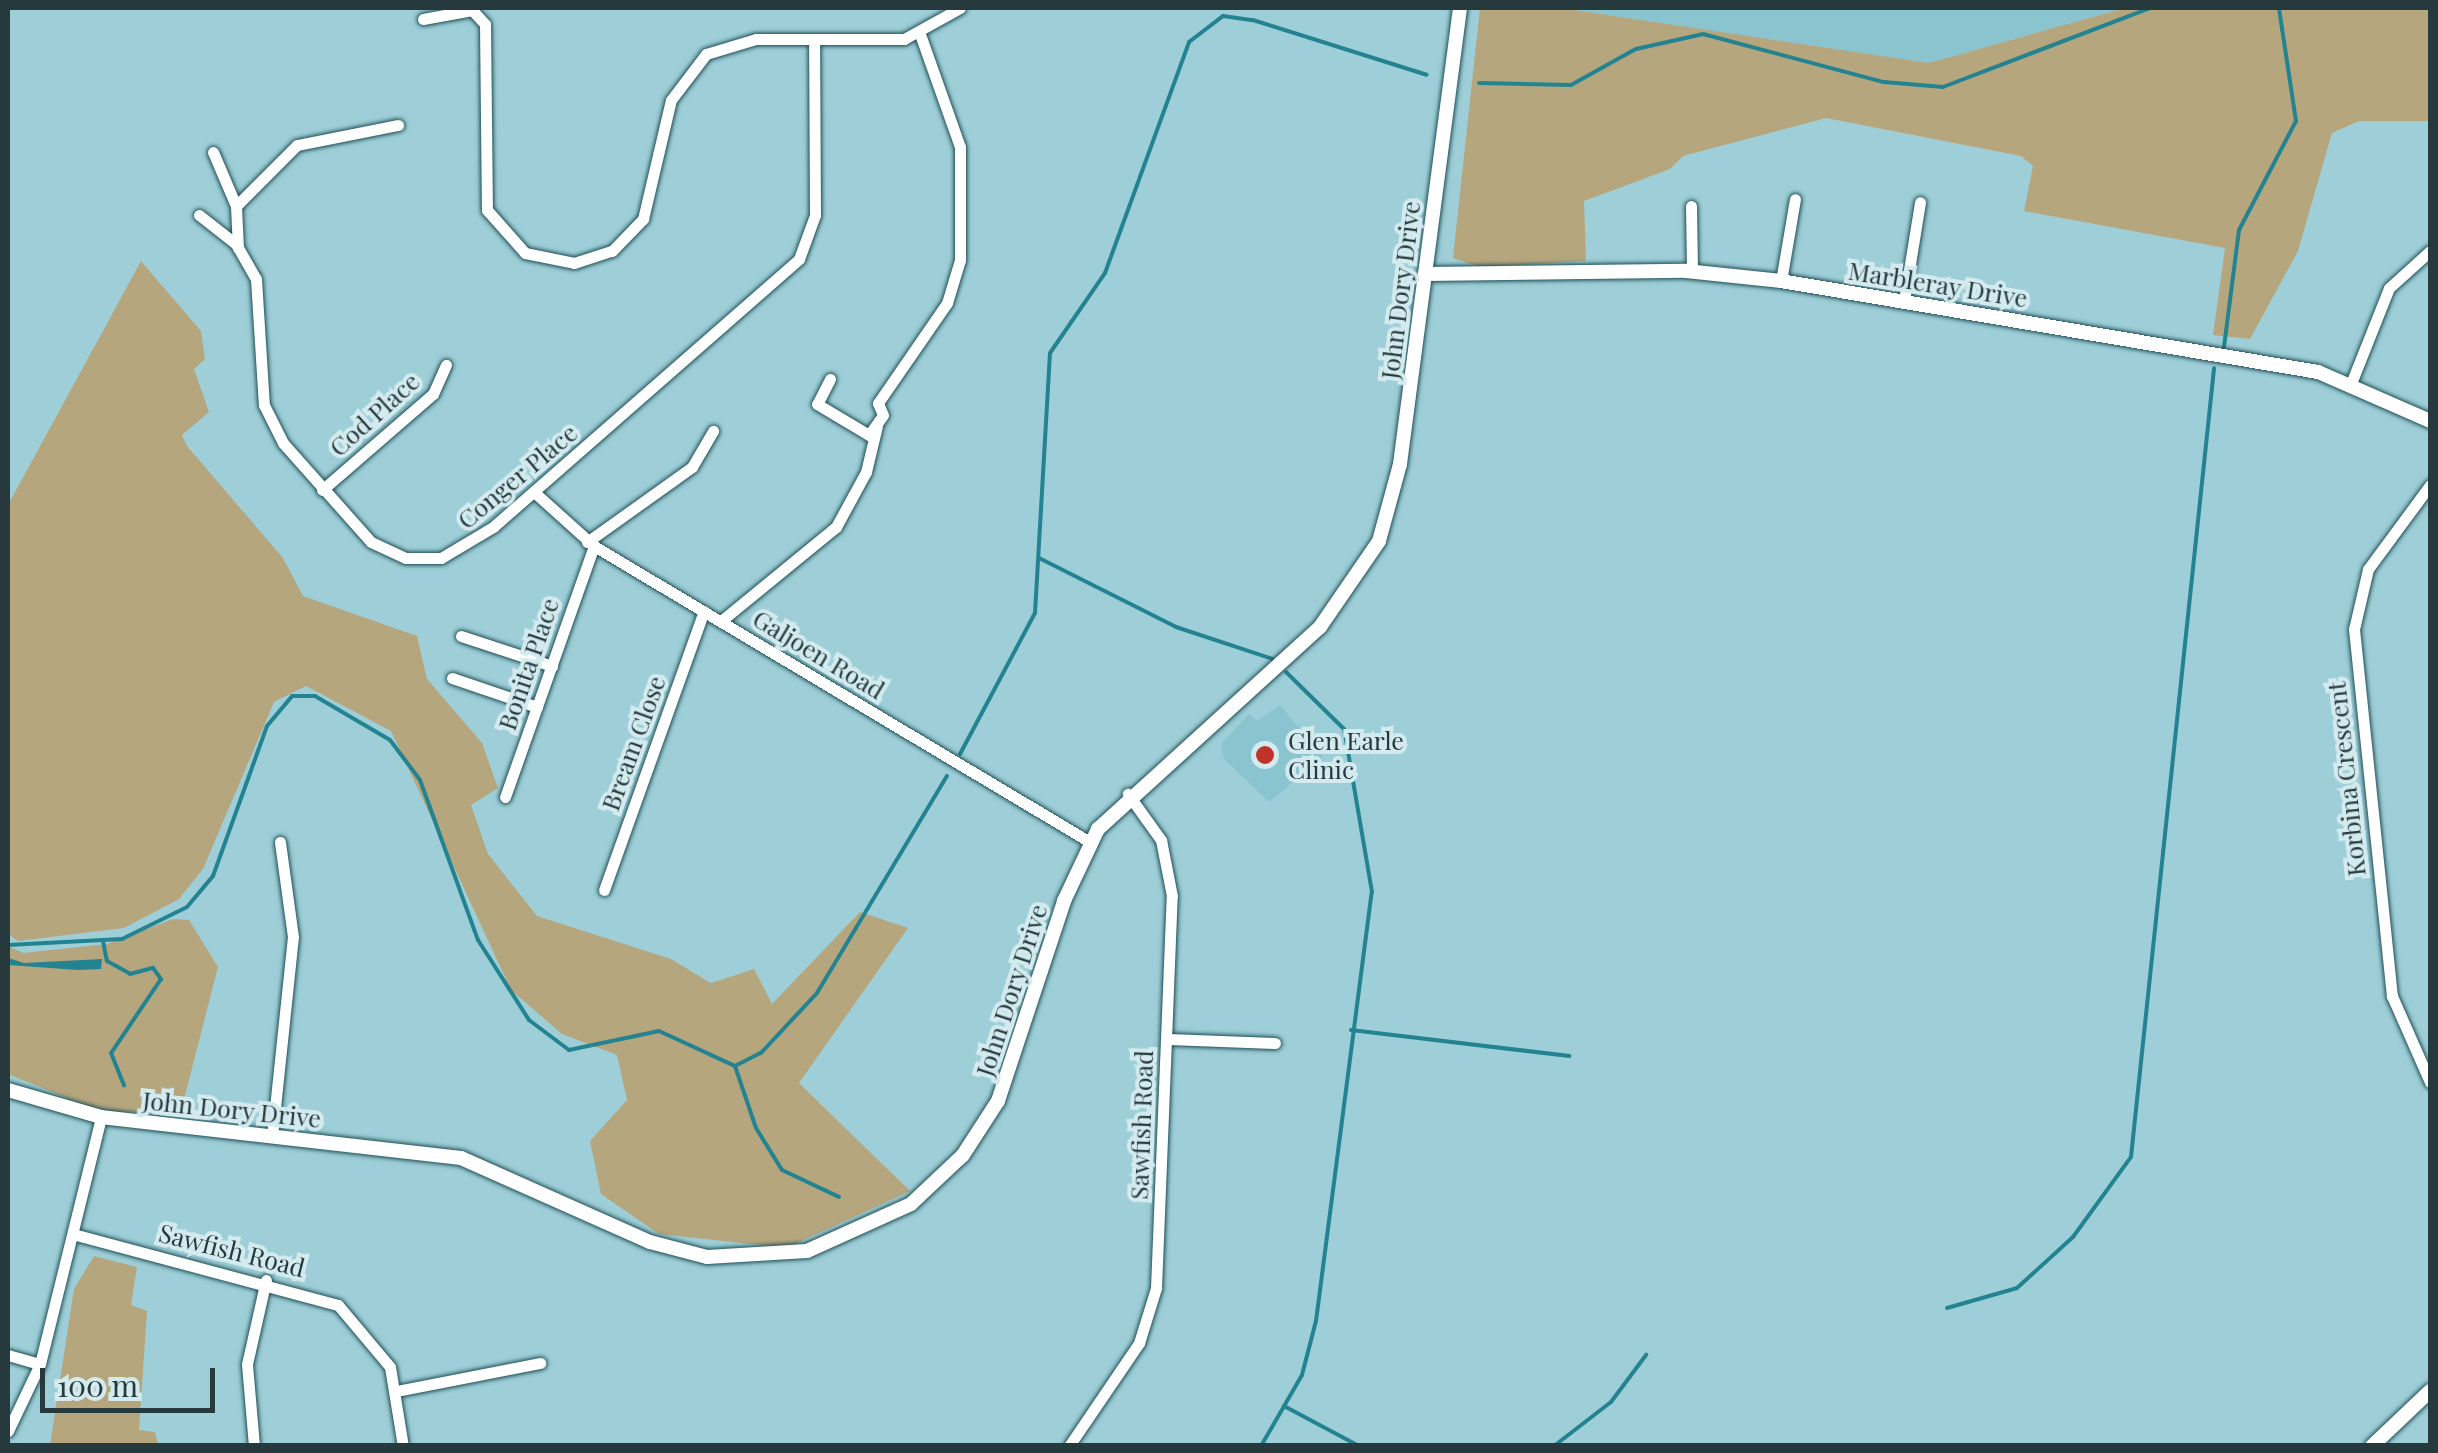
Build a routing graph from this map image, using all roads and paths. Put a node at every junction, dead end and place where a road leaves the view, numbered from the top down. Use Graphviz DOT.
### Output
graph roads {
  1 [pos="960,8"];
  2 [pos="1460,8"];
  3 [pos="422,19"];
  4 [pos="920,34"];
  5 [pos="814,42"];
  6 [pos="398,125"];
  7 [pos="213,152"];
  8 [pos="1795,199"];
  9 [pos="1920,202"];
  10 [pos="236,206"];
  11 [pos="1691,206"];
  12 [pos="200,216"];
  13 [pos="238,248"];
  14 [pos="2430,251"];
  15 [pos="1692,272"];
  16 [pos="1425,274"];
  17 [pos="1780,281"];
  18 [pos="1904,301"];
  19 [pos="446,365"];
  20 [pos="830,379"];
  21 [pos="2352,381"];
  22 [pos="2430,421"];
  23 [pos="877,426"];
  24 [pos="713,431"];
  25 [pos="2430,484"];
  26 [pos="322,490"];
  27 [pos="534,492"];
  28 [pos="590,544"];
  29 [pos="704,612"];
  30 [pos="721,622"];
  31 [pos="461,636"];
  32 [pos="552,666"];
  33 [pos="452,678"];
  34 [pos="537,707"];
  35 [pos="1128,794"];
  36 [pos="505,797"];
  37 [pos="280,842"];
  38 [pos="1090,842"];
  39 [pos="604,890"];
  40 [pos="1167,1039"];
  41 [pos="1275,1044"];
  42 [pos="2430,1082"];
  43 [pos="8,1090"];
  44 [pos="101,1118"];
  45 [pos="272,1136"];
  46 [pos="73,1234"];
  47 [pos="266,1280"];
  48 [pos="8,1355"];
  49 [pos="540,1363"];
  50 [pos="40,1364"];
  51 [pos="396,1391"];
  52 [pos="2430,1391"];
  53 [pos="8,1431"];
  54 [pos="254,1446"];
  55 [pos="403,1446"];
  56 [pos="1069,1446"];
  57 [pos="2372,1446"];
  1 -- 4 [label="street"];
  2 -- 16 [label="street, John Dory Drive"];
  3 -- 5 [label="street"];
  4 -- 5 [label="street"];
  4 -- 23 [label="street"];
  5 -- 27 [label="street, Conger Place"];
  6 -- 10 [label="street"];
  7 -- 10 [label="street"];
  8 -- 17 [label="street"];
  9 -- 18 [label="street"];
  10 -- 13 [label="street"];
  11 -- 15 [label="street"];
  12 -- 13 [label="street, Conger Place"];
  13 -- 26 [label="street, Conger Place"];
  14 -- 21 [label="street"];
  15 -- 16 [label="street, Marbleray Drive"];
  15 -- 17 [label="street, Marbleray Drive"];
  16 -- 35 [label="street, John Dory Drive"];
  17 -- 18 [label="street, Marbleray Drive"];
  18 -- 21 [label="street, Marbleray Drive"];
  19 -- 26 [label="street, Cod Place"];
  20 -- 23 [label="street"];
  21 -- 22 [label="street, Marbleray Drive"];
  23 -- 30 [label="street"];
  24 -- 28 [label="street"];
  25 -- 42 [label="street, Korbina Crescent"];
  26 -- 27 [label="street, Conger Place"];
  27 -- 28 [label="street, Galjoen Road"];
  28 -- 29 [label="street, Galjoen Road"];
  28 -- 32 [label="street, Bonita Place"];
  29 -- 30 [label="street, Galjoen Road"];
  29 -- 39 [label="street, Bream Close"];
  30 -- 38 [label="street, Galjoen Road"];
  31 -- 32 [label="street"];
  32 -- 34 [label="street, Bonita Place"];
  33 -- 34 [label="street"];
  34 -- 36 [label="street, Bonita Place"];
  35 -- 38 [label="street, John Dory Drive"];
  35 -- 40 [label="street, Sawfish Road"];
  37 -- 45 [label="street"];
  38 -- 45 [label="street, John Dory Drive"];
  40 -- 41 [label="street"];
  40 -- 56 [label="street, Sawfish Road"];
  43 -- 44 [label="street, John Dory Drive"];
  44 -- 45 [label="street, John Dory Drive"];
  44 -- 46 [label="street"];
  46 -- 47 [label="street, Sawfish Road"];
  46 -- 50 [label="street"];
  47 -- 51 [label="street, Sawfish Road"];
  47 -- 54 [label="street"];
  48 -- 50 [label="street"];
  49 -- 51 [label="street"];
  50 -- 53 [label="street"];
  51 -- 55 [label="street, Sawfish Road"];
  52 -- 57 [label="street"];
}
